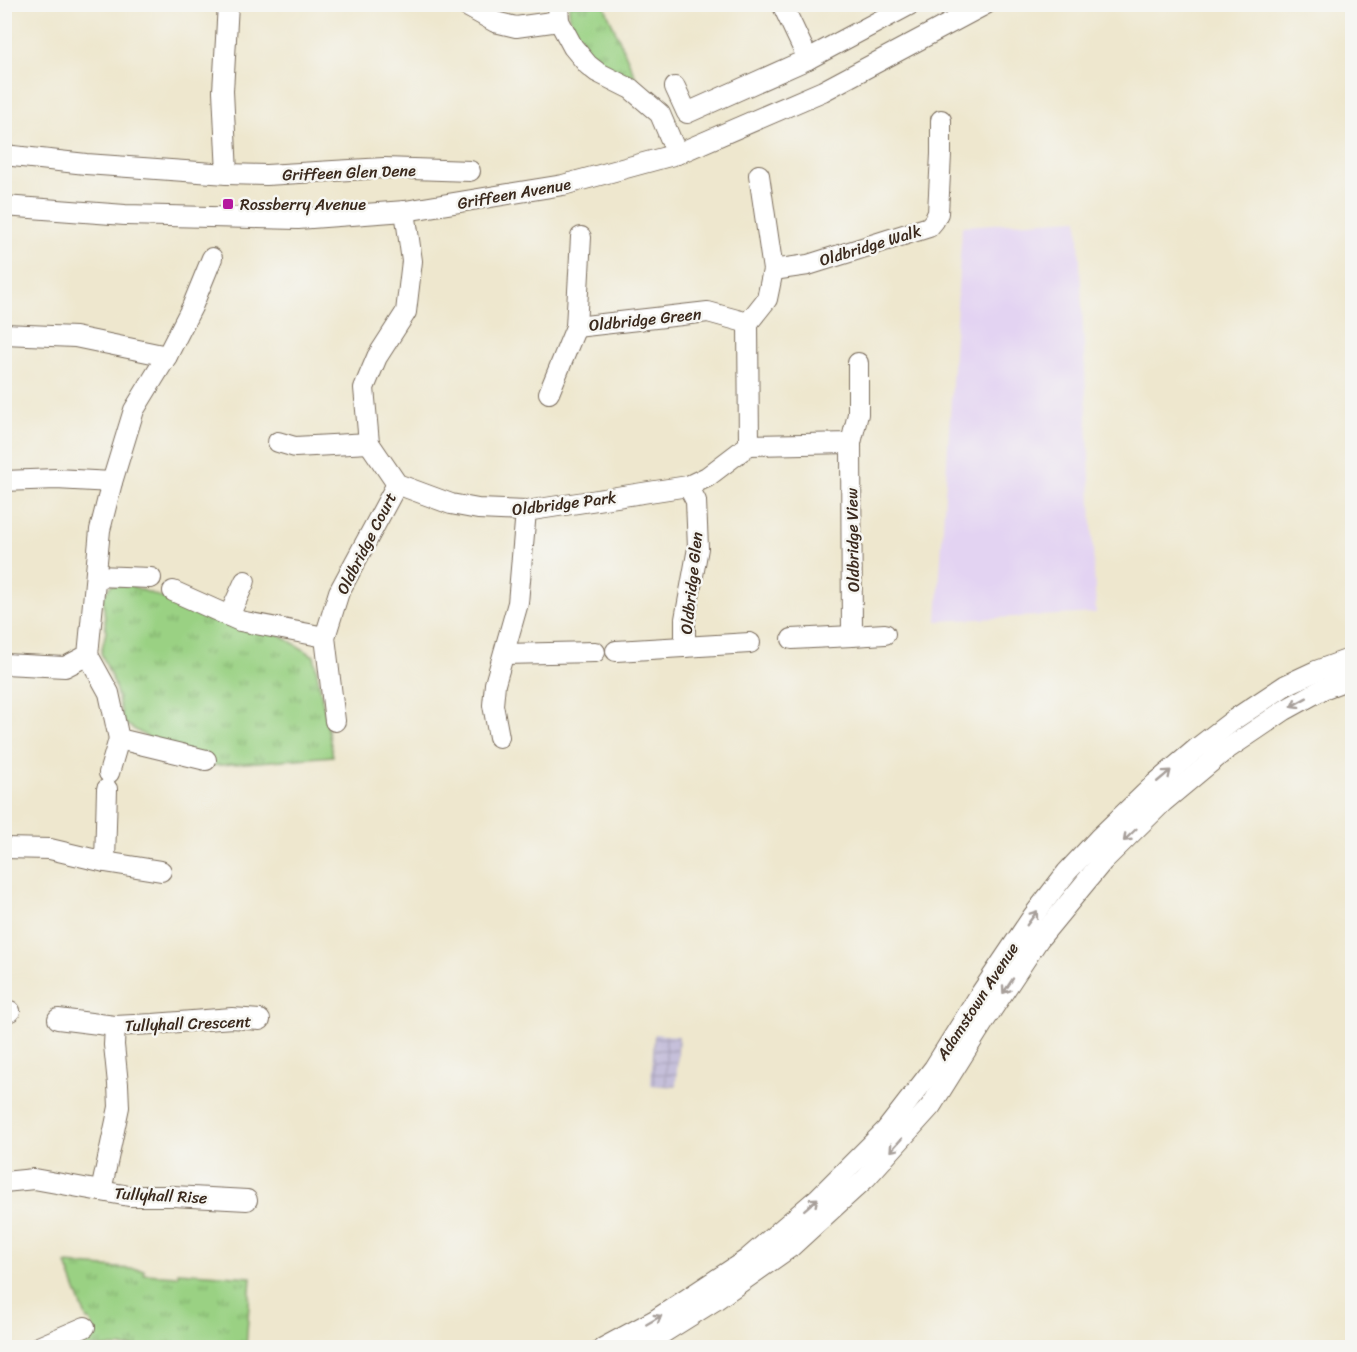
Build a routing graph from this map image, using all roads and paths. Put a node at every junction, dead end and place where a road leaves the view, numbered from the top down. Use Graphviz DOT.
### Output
graph roads {
  1 [pos="228,4"];
  2 [pos="463,4"];
  3 [pos="782,4"];
  4 [pos="911,4"];
  5 [pos="986,4"];
  6 [pos="558,13"];
  7 [pos="808,58"];
  8 [pos="675,87"];
  9 [pos="941,120"];
  10 [pos="677,154"];
  11 [pos="4,155"];
  12 [pos="470,171"];
  13 [pos="227,174"];
  14 [pos="759,175"];
  15 [pos="4,206"];
  16 [pos="405,211"];
  17 [pos="580,237"];
  18 [pos="212,258"];
  19 [pos="773,270"];
  20 [pos="748,323"];
  21 [pos="576,327"];
  22 [pos="4,334"];
  23 [pos="168,356"];
  24 [pos="858,363"];
  25 [pos="549,393"];
  26 [pos="278,442"];
  27 [pos="369,443"];
  28 [pos="851,443"];
  29 [pos="749,445"];
  30 [pos="4,481"];
  31 [pos="112,482"];
  32 [pos="397,484"];
  33 [pos="688,486"];
  34 [pos="526,511"];
  35 [pos="96,576"];
  36 [pos="151,578"];
  37 [pos="245,581"];
  38 [pos="173,591"];
  39 [pos="229,616"];
  40 [pos="885,634"];
  41 [pos="852,636"];
  42 [pos="325,638"];
  43 [pos="792,639"];
  44 [pos="750,643"];
  45 [pos="685,647"];
  46 [pos="616,651"];
  47 [pos="595,652"];
  48 [pos="504,654"];
  49 [pos="88,655"];
  50 [pos="1353,658"];
  51 [pos="4,664"];
  52 [pos="1353,678"];
  53 [pos="335,722"];
  54 [pos="499,738"];
  55 [pos="119,739"];
  56 [pos="207,760"];
  57 [pos="4,848"];
  58 [pos="105,862"];
  59 [pos="161,872"];
  60 [pos="58,1019"];
  61 [pos="260,1020"];
  62 [pos="116,1026"];
  63 [pos="4,1182"];
  64 [pos="101,1191"];
  65 [pos="247,1200"];
  66 [pos="85,1327"];
  67 [pos="36,1347"];
  68 [pos="603,1347"];
  69 [pos="639,1347"];
  1 -- 13 [label="street"];
  2 -- 6 [label="street"];
  3 -- 7 [label="street"];
  4 -- 7 [label="street"];
  5 -- 10 [label="street, Griffeen Avenue"];
  6 -- 10 [label="street"];
  7 -- 8 [label="street"];
  9 -- 19 [label="street, Oldbridge Walk"];
  10 -- 16 [label="street, Griffeen Avenue"];
  11 -- 13 [label="street, Griffeen Glen Dene"];
  12 -- 13 [label="street, Griffeen Glen Dene"];
  14 -- 19 [label="street"];
  15 -- 16 [label="street, Griffeen Avenue"];
  16 -- 27 [label="street"];
  17 -- 21 [label="street, Oldbridge Green"];
  18 -- 23 [label="street"];
  19 -- 20 [label="street"];
  20 -- 21 [label="street, Oldbridge Green"];
  20 -- 29 [label="street"];
  21 -- 25 [label="street, Oldbridge Green"];
  22 -- 23 [label="street"];
  23 -- 31 [label="street"];
  24 -- 28 [label="street, Oldbridge View"];
  26 -- 27 [label="street"];
  27 -- 32 [label="street"];
  28 -- 29 [label="street"];
  28 -- 41 [label="street, Oldbridge View"];
  29 -- 33 [label="street, Oldbridge Park"];
  30 -- 31 [label="street"];
  31 -- 35 [label="street"];
  32 -- 34 [label="street, Oldbridge Park"];
  32 -- 42 [label="street, Oldbridge Court"];
  33 -- 34 [label="street, Oldbridge Park"];
  33 -- 45 [label="street, Oldbridge Glen"];
  34 -- 48 [label="street"];
  35 -- 36 [label="street"];
  35 -- 49 [label="street"];
  37 -- 39 [label="street"];
  38 -- 39 [label="street"];
  39 -- 42 [label="street"];
  40 -- 41 [label="street"];
  41 -- 43 [label="street"];
  42 -- 53 [label="street, Oldbridge Court"];
  44 -- 45 [label="street, Oldbridge Glen"];
  45 -- 46 [label="street, Oldbridge Glen"];
  47 -- 48 [label="street"];
  48 -- 54 [label="street"];
  49 -- 51 [label="street"];
  49 -- 55 [label="street"];
  68 -- 50 [label="street, Adamstown Avenue, one-way"];
  52 -- 69 [label="street, Adamstown Avenue, one-way"];
  55 -- 56 [label="street"];
  55 -- 58 [label="street"];
  57 -- 58 [label="street"];
  58 -- 59 [label="street"];
  60 -- 62 [label="street, Tullyhall Crescent"];
  61 -- 62 [label="street, Tullyhall Crescent"];
  62 -- 64 [label="street, Tullyhall Crescent"];
  63 -- 64 [label="street, Tullyhall Rise"];
  64 -- 65 [label="street, Tullyhall Rise"];
  66 -- 67 [label="street"];
}
